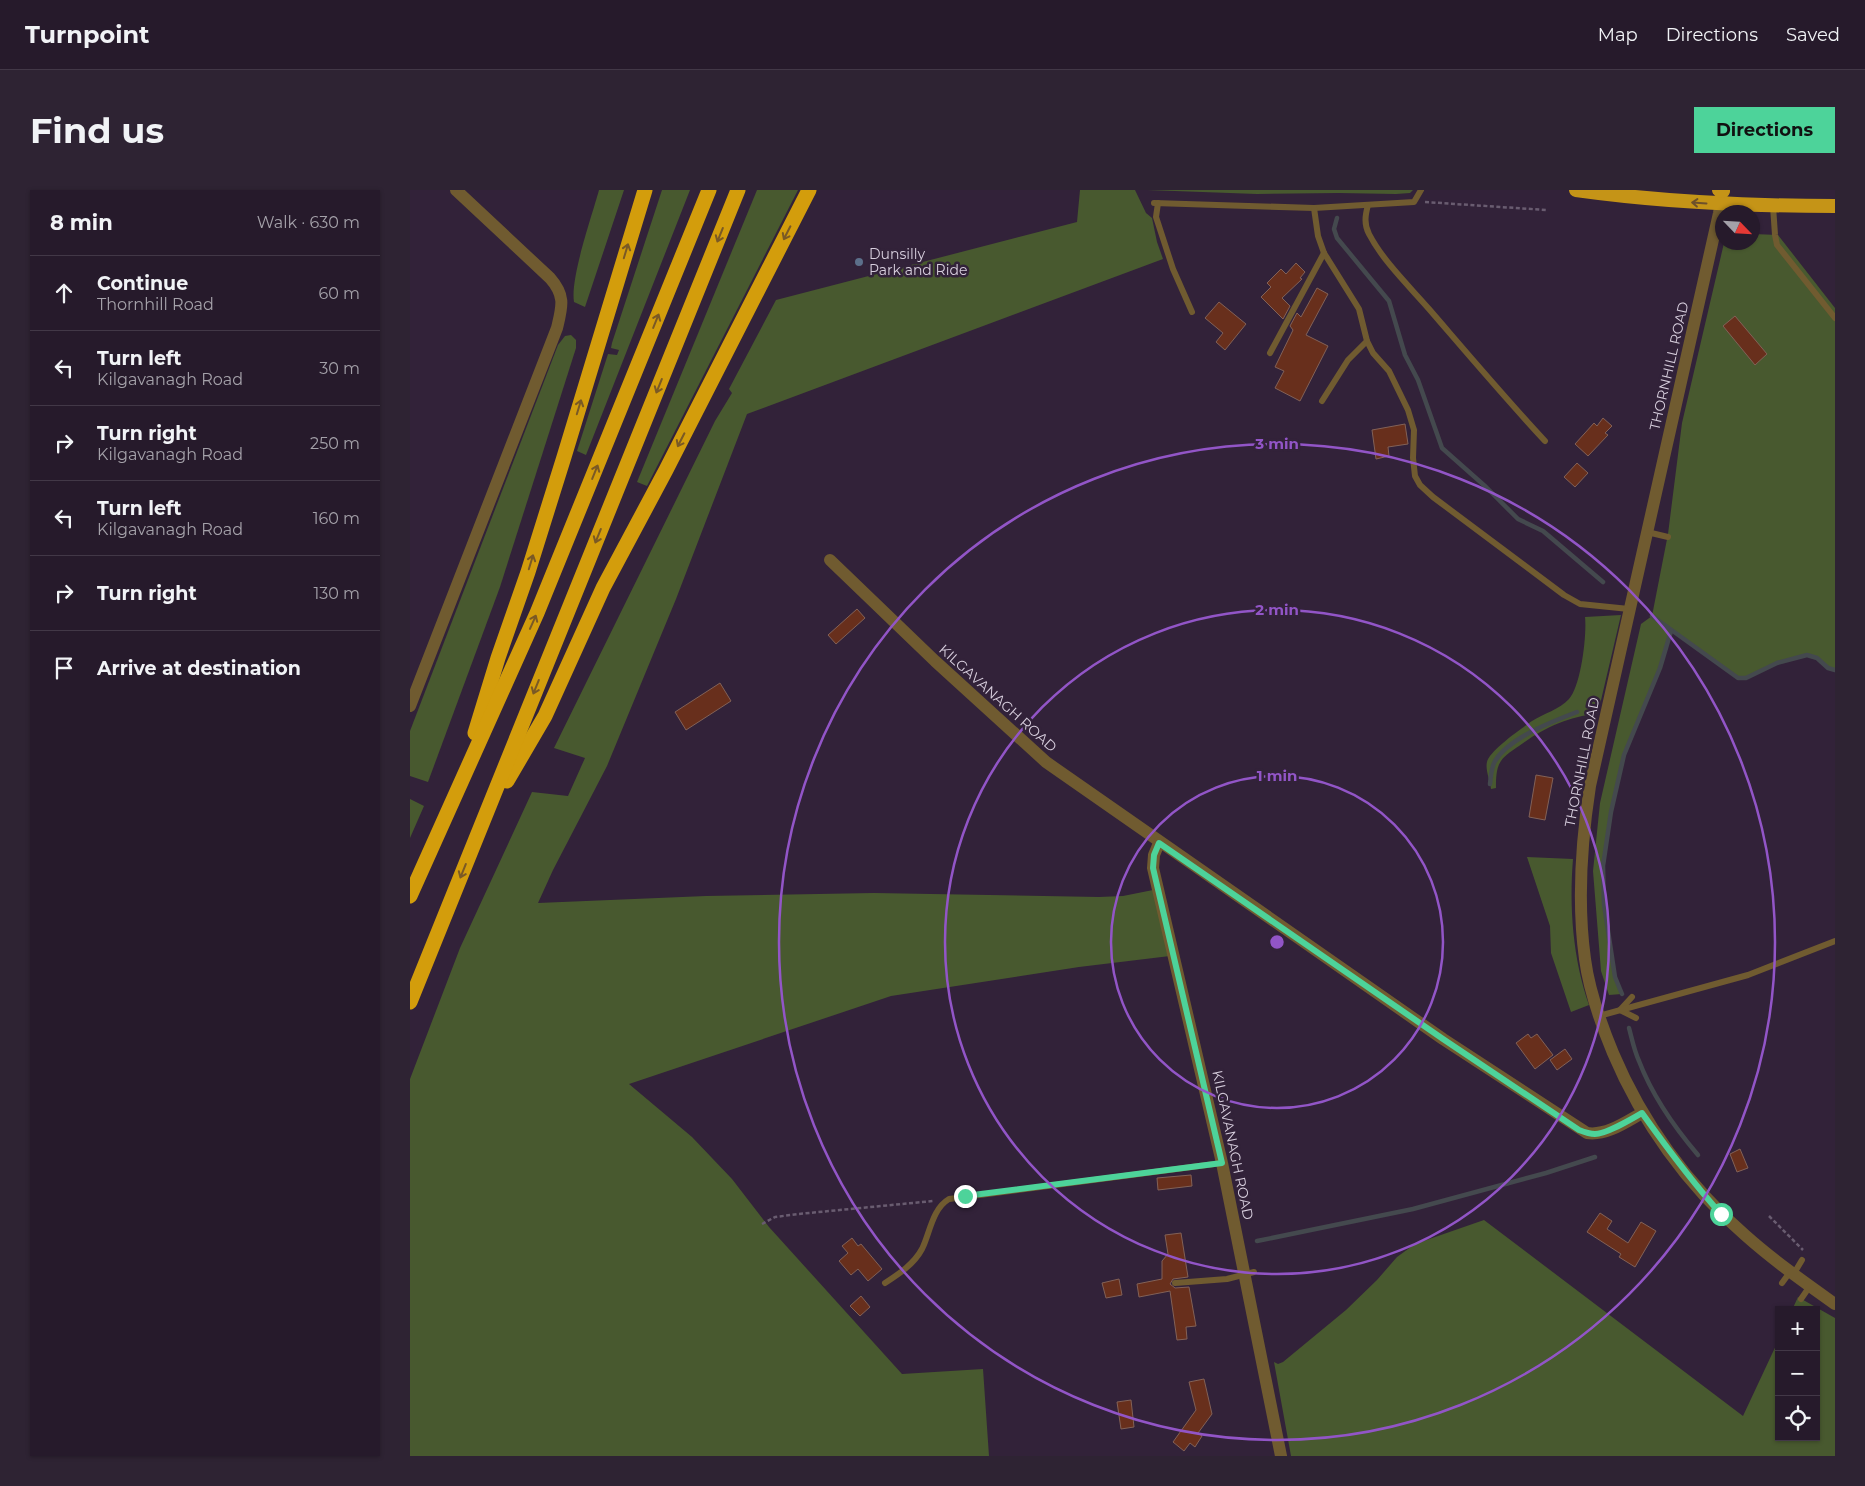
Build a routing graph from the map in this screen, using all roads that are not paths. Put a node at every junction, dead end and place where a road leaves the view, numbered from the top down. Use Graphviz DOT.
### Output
graph roads {
  1 [pos="456,190"];
  2 [pos="645,190"];
  3 [pos="709,190"];
  4 [pos="738,190"];
  5 [pos="809,190"];
  6 [pos="1421,190"];
  7 [pos="1576,190"];
  8 [pos="1721,194"];
  9 [pos="1368,205"];
  10 [pos="1774,206"];
  11 [pos="1835,206"];
  12 [pos="1314,208"];
  13 [pos="1324,253"];
  14 [pos="1192,312"];
  15 [pos="1835,318"];
  16 [pos="1367,341"];
  17 [pos="1270,353"];
  18 [pos="1322,400"];
  19 [pos="1544,441"];
  20 [pos="1646,532"];
  21 [pos="1668,537"];
  22 [pos="830,560"];
  23 [pos="1629,609"];
  24 [pos="410,706"];
  25 [pos="456,794"];
  26 [pos="481,826"];
  27 [pos="1159,843"];
  28 [pos="410,896"];
  29 [pos="1835,941"];
  30 [pos="1632,997"];
  31 [pos="410,1002"];
  32 [pos="1620,1010"];
  33 [pos="1599,1016"];
  34 [pos="1636,1018"];
  35 [pos="1642,1113"];
  36 [pos="1222,1163"];
  37 [pos="1802,1260"];
  38 [pos="1792,1273"];
  39 [pos="1250,1274"];
  40 [pos="885,1283"];
  41 [pos="1175,1283"];
  42 [pos="1782,1283"];
  43 [pos="1810,1286"];
  44 [pos="1801,1299"];
  45 [pos="1835,1304"];
  46 [pos="1281,1456"];
  1 -- 24 [label="street"];
  25 -- 2 [label="highway, one-way"];
  25 -- 3 [label="highway, one-way"];
  4 -- 26 [label="highway, one-way"];
  5 -- 26 [label="highway, one-way"];
  6 -- 9 [label="lane"];
  8 -- 7 [label="highway, one-way"];
  8 -- 10 [label="highway"];
  8 -- 20 [label="street, THORNHILL ROAD"];
  9 -- 12 [label="lane"];
  9 -- 19 [label="lane"];
  10 -- 11 [label="highway"];
  10 -- 15 [label="lane"];
  12 -- 13 [label="lane"];
  12 -- 14 [label="lane"];
  13 -- 16 [label="lane"];
  13 -- 17 [label="lane"];
  16 -- 18 [label="lane"];
  16 -- 23 [label="lane"];
  20 -- 21 [label="lane"];
  20 -- 23 [label="street, THORNHILL ROAD"];
  22 -- 27 [label="street, KILGAVANAGH ROAD"];
  23 -- 33 [label="street, THORNHILL ROAD"];
  25 -- 28 [label="highway"];
  26 -- 31 [label="highway, one-way"];
  27 -- 35 [label="street, KILGAVANAGH ROAD"];
  27 -- 36 [label="street, KILGAVANAGH ROAD"];
  29 -- 32 [label="lane"];
  30 -- 32 [label="lane"];
  32 -- 33 [label="lane"];
  32 -- 34 [label="lane"];
  33 -- 35 [label="street, THORNHILL ROAD"];
  35 -- 38 [label="street, THORNHILL ROAD"];
  36 -- 39 [label="street, KILGAVANAGH ROAD"];
  36 -- 40 [label="lane"];
  37 -- 38 [label="lane"];
  38 -- 42 [label="lane"];
  38 -- 43 [label="street, THORNHILL ROAD"];
  39 -- 41 [label="lane"];
  39 -- 46 [label="street, KILGAVANAGH ROAD"];
  43 -- 44 [label="lane"];
  43 -- 45 [label="street, THORNHILL ROAD"];
}
